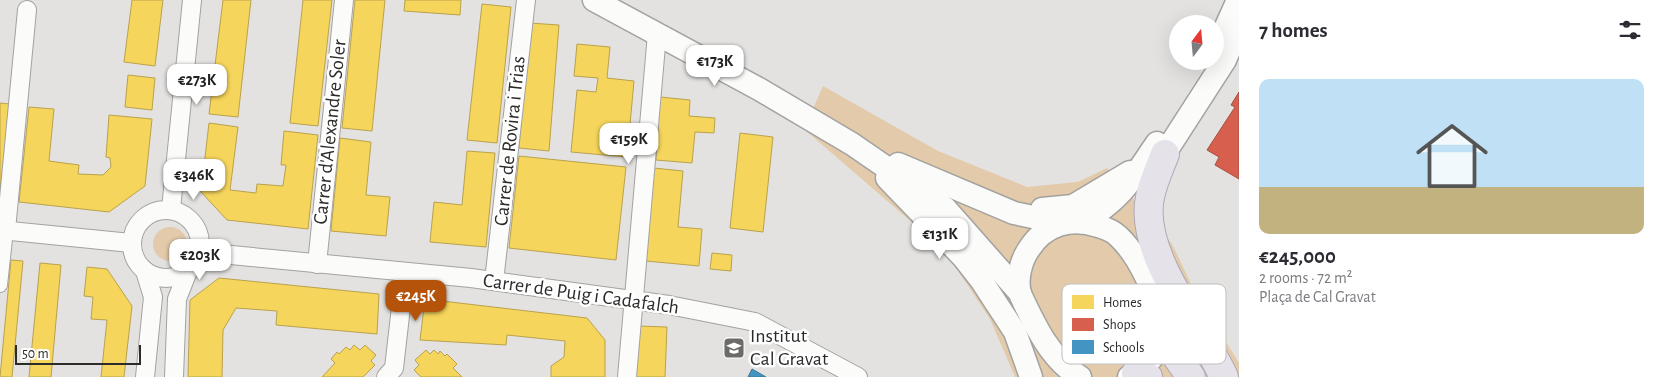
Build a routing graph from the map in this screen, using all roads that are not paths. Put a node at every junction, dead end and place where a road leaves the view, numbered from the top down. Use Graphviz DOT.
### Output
graph roads {
  1 [pos="192,0"];
  2 [pos="344,0"];
  3 [pos="526,0"];
  4 [pos="594,0"];
  5 [pos="1238,0"];
  6 [pos="27,10"];
  7 [pos="1239,26"];
  8 [pos="1224,30"];
  9 [pos="657,34"];
  10 [pos="1204,70"];
  11 [pos="852,144"];
  12 [pos="1157,155"];
  13 [pos="989,203"];
  14 [pos="171,209"];
  15 [pos="1084,221"];
  16 [pos="1061,223"];
  17 [pos="3,230"];
  18 [pos="132,242"];
  19 [pos="200,252"];
  20 [pos="1138,259"];
  21 [pos="317,264"];
  22 [pos="144,271"];
  23 [pos="188,271"];
  24 [pos="405,272"];
  25 [pos="494,281"];
  26 [pos="1149,284"];
  27 [pos="1174,284"];
  28 [pos="0,285"];
  29 [pos="1020,293"];
  30 [pos="633,300"];
  31 [pos="150,326"];
  32 [pos="175,331"];
  33 [pos="1043,337"];
  34 [pos="1147,364"];
  35 [pos="1182,364"];
  36 [pos="1217,364"];
  37 [pos="394,374"];
  38 [pos="1138,376"];
  39 [pos="145,377"];
  40 [pos="174,377"];
  41 [pos="627,377"];
  42 [pos="858,377"];
  43 [pos="1031,377"];
  44 [pos="1045,377"];
  45 [pos="1080,377"];
  46 [pos="1191,377"];
  47 [pos="1224,377"];
  1 -- 14 [label="street"];
  2 -- 21 [label="street, Carrer d'Alexandre Soler"];
  3 -- 25 [label="street, Carrer de Rovira i Trias"];
  4 -- 9 [label="street"];
  5 -- 8 [label="street"];
  6 -- 17 [label="street"];
  7 -- 12 [label="street"];
  9 -- 11 [label="street"];
  9 -- 30 [label="street"];
  10 -- 12 [label="street"];
  11 -- 13 [label="street"];
  11 -- 29 [label="street"];
  11 -- 43 [label="street"];
  12 -- 13 [label="street"];
  12 -- 15 [label="street"];
  12 -- 20 [label="street"];
  12 -- 27 [label="highway"];
  13 -- 16 [label="street"];
  14 -- 18 [label="street"];
  14 -- 19 [label="street"];
  15 -- 16 [label="street"];
  15 -- 20 [label="street"];
  16 -- 29 [label="street"];
  17 -- 18 [label="street"];
  17 -- 28 [label="street"];
  18 -- 22 [label="street"];
  19 -- 21 [label="street, Carrer de Puig i Cadafalch"];
  19 -- 23 [label="street"];
  20 -- 26 [label="street"];
  21 -- 24 [label="street, Carrer de Puig i Cadafalch"];
  22 -- 23 [label="street"];
  22 -- 31 [label="street"];
  23 -- 32 [label="street"];
  24 -- 25 [label="street, Carrer de Puig i Cadafalch"];
  24 -- 37 [label="street"];
  25 -- 30 [label="street, Carrer de Puig i Cadafalch"];
  29 -- 33 [label="street"];
  30 -- 41 [label="street"];
  30 -- 42 [label="street, Carrer de Puig i Cadafalch"];
  31 -- 32 [label="street"];
  31 -- 39 [label="street"];
  32 -- 40 [label="street"];
  33 -- 44 [label="street"];
  33 -- 45 [label="street"];
  34 -- 38 [label="street"];
  35 -- 46 [label="highway"];
  36 -- 47 [label="highway"];
}
